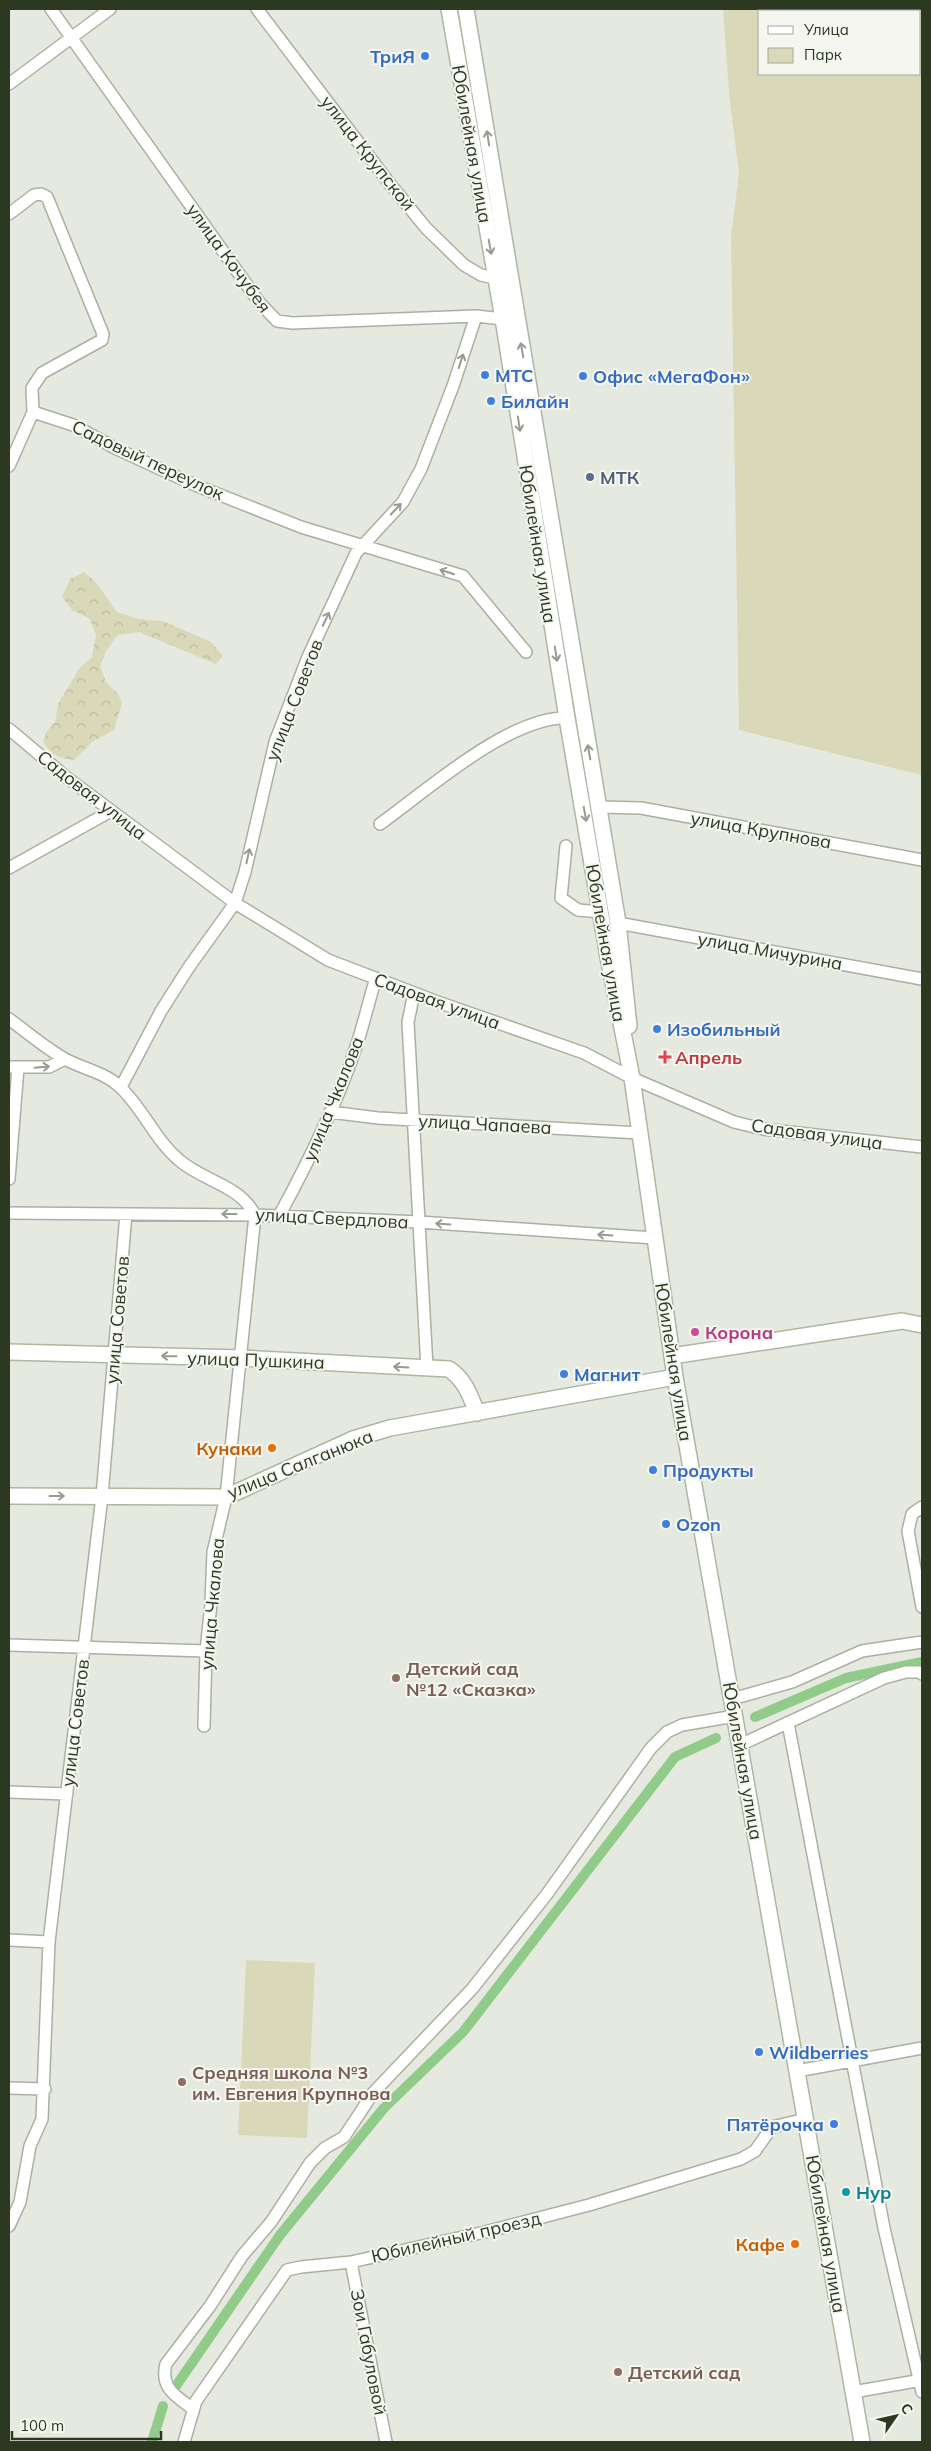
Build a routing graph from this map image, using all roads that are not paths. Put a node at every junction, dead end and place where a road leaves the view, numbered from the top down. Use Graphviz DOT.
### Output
graph roads {
  1 [pos="51,9"];
  2 [pos="110,9"];
  3 [pos="257,9"];
  4 [pos="466,9"];
  5 [pos="447,12"];
  6 [pos="72,37"];
  7 [pos="9,84"];
  8 [pos="9,214"];
  9 [pos="495,278"];
  10 [pos="476,316"];
  11 [pos="510,318"];
  12 [pos="33,412"];
  13 [pos="9,466"];
  14 [pos="363,545"];
  15 [pos="562,588"];
  16 [pos="546,591"];
  17 [pos="526,652"];
  18 [pos="567,718"];
  19 [pos="9,729"];
  20 [pos="599,807"];
  21 [pos="111,811"];
  22 [pos="380,824"];
  23 [pos="566,846"];
  24 [pos="922,860"];
  25 [pos="9,868"];
  26 [pos="234,903"];
  27 [pos="600,912"];
  28 [pos="618,923"];
  29 [pos="376,978"];
  30 [pos="922,979"];
  31 [pos="414,993"];
  32 [pos="9,1019"];
  33 [pos="65,1059"];
  34 [pos="13,1068"];
  35 [pos="632,1078"];
  36 [pos="121,1087"];
  37 [pos="330,1112"];
  38 [pos="412,1120"];
  39 [pos="639,1133"];
  40 [pos="922,1147"];
  41 [pos="9,1179"];
  42 [pos="9,1213"];
  43 [pos="126,1214"];
  44 [pos="255,1215"];
  45 [pos="279,1216"];
  46 [pos="419,1222"];
  47 [pos="654,1238"];
  48 [pos="922,1325"];
  49 [pos="9,1352"];
  50 [pos="115,1355"];
  51 [pos="672,1356"];
  52 [pos="241,1358"];
  53 [pos="428,1368"];
  54 [pos="675,1376"];
  55 [pos="477,1413"];
  56 [pos="9,1496"];
  57 [pos="102,1496"];
  58 [pos="226,1497"];
  59 [pos="922,1507"];
  60 [pos="922,1607"];
  61 [pos="922,1642"];
  62 [pos="9,1645"];
  63 [pos="84,1648"];
  64 [pos="206,1651"];
  65 [pos="922,1674"];
  66 [pos="732,1699"];
  67 [pos="735,1716"];
  68 [pos="788,1723"];
  69 [pos="204,1726"];
  70 [pos="740,1746"];
  71 [pos="9,1792"];
  72 [pos="67,1794"];
  73 [pos="9,1940"];
  74 [pos="49,1942"];
  75 [pos="922,2048"];
  76 [pos="853,2061"];
  77 [pos="797,2071"];
  78 [pos="9,2088"];
  79 [pos="44,2089"];
  80 [pos="806,2119"];
  81 [pos="9,2226"];
  82 [pos="352,2262"];
  83 [pos="922,2384"];
  84 [pos="854,2392"];
  85 [pos="192,2408"];
  86 [pos="184,2442"];
  87 [pos="386,2442"];
  88 [pos="862,2442"];
  1 -- 6 [label="street, улица Кочубея"];
  2 -- 6 [label="street"];
  3 -- 9 [label="street, улица Крупской"];
  11 -- 4 [label="main road, Юбилейная улица, one-way"];
  5 -- 9 [label="main road, Юбилейная улица, one-way"];
  6 -- 7 [label="street"];
  6 -- 10 [label="street, улица Кочубея"];
  8 -- 12 [label="street"];
  9 -- 11 [label="main road, Юбилейная улица"];
  10 -- 11 [label="street, улица Кочубея"];
  14 -- 10 [label="street, улица Советов, one-way"];
  15 -- 11 [label="main road, Юбилейная улица, one-way"];
  11 -- 16 [label="main road, Юбилейная улица, one-way"];
  12 -- 13 [label="street"];
  12 -- 14 [label="street, Садовый переулок"];
  17 -- 14 [label="street, Садовый переулок, one-way"];
  26 -- 14 [label="street, улица Советов, one-way"];
  15 -- 16 [label="main road"];
  20 -- 15 [label="main road, Юбилейная улица, one-way"];
  16 -- 18 [label="main road, Юбилейная улица, one-way"];
  18 -- 22 [label="street"];
  18 -- 27 [label="main road, Юбилейная улица, one-way"];
  19 -- 21 [label="street, Садовая улица"];
  20 -- 24 [label="street, улица Крупнова"];
  20 -- 28 [label="main road, Юбилейная улица"];
  21 -- 25 [label="street"];
  21 -- 26 [label="street, Садовая улица"];
  23 -- 27 [label="street"];
  26 -- 29 [label="street, Садовая улица"];
  26 -- 36 [label="street, улица Советов"];
  27 -- 35 [label="main road, Юбилейная улица"];
  28 -- 30 [label="street, улица Мичурина"];
  28 -- 35 [label="main road, Юбилейная улица"];
  29 -- 31 [label="street, Садовая улица"];
  29 -- 37 [label="street, улица Чкалова"];
  31 -- 35 [label="street, Садовая улица"];
  31 -- 38 [label="street"];
  32 -- 33 [label="street"];
  34 -- 33 [label="street, one-way"];
  33 -- 36 [label="street"];
  34 -- 41 [label="street"];
  35 -- 39 [label="main road, Юбилейная улица"];
  35 -- 40 [label="street, Садовая улица"];
  36 -- 44 [label="street"];
  37 -- 38 [label="street, улица Чапаева"];
  37 -- 45 [label="street, улица Чкалова"];
  38 -- 39 [label="street, улица Чапаева"];
  38 -- 46 [label="street"];
  39 -- 47 [label="main road, Юбилейная улица"];
  42 -- 43 [label="street, улица Свердлова"];
  44 -- 43 [label="street, улица Свердлова, one-way"];
  43 -- 50 [label="street, улица Советов"];
  44 -- 45 [label="street, улица Свердлова"];
  44 -- 52 [label="street, улица Чкалова"];
  45 -- 46 [label="street, улица Свердлова"];
  47 -- 46 [label="street, улица Свердлова, one-way"];
  46 -- 53 [label="street"];
  47 -- 51 [label="main road, Юбилейная улица"];
  48 -- 51 [label="main road"];
  49 -- 50 [label="main road, улица Пушкина"];
  52 -- 50 [label="main road, улица Пушкина, one-way"];
  50 -- 57 [label="street, улица Советов"];
  51 -- 54 [label="main road, Юбилейная улица"];
  53 -- 52 [label="main road, улица Пушкина, one-way"];
  52 -- 58 [label="street, улица Чкалова"];
  53 -- 55 [label="main road, улица Пушкина"];
  54 -- 55 [label="main road, улица Салганюка"];
  54 -- 66 [label="main road, Юбилейная улица"];
  55 -- 58 [label="main road, улица Салганюка"];
  56 -- 57 [label="main road, улица Салганюка, one-way"];
  57 -- 58 [label="main road, улица Салганюка"];
  57 -- 63 [label="street, улица Советов"];
  58 -- 64 [label="street, улица Чкалова"];
  59 -- 60 [label="street"];
  61 -- 66 [label="street"];
  62 -- 63 [label="street"];
  63 -- 64 [label="street"];
  63 -- 72 [label="street, улица Советов"];
  64 -- 69 [label="street, улица Чкалова"];
  65 -- 68 [label="street"];
  66 -- 67 [label="main road, Юбилейная улица"];
  67 -- 70 [label="main road, Юбилейная улица"];
  67 -- 85 [label="street"];
  68 -- 70 [label="street"];
  68 -- 76 [label="street"];
  70 -- 77 [label="main road, Юбилейная улица"];
  71 -- 72 [label="street"];
  72 -- 74 [label="street, улица Советов"];
  73 -- 74 [label="street"];
  74 -- 79 [label="street, улица Советов"];
  75 -- 76 [label="street"];
  76 -- 77 [label="street"];
  76 -- 83 [label="street"];
  77 -- 80 [label="main road, Юбилейная улица"];
  78 -- 79 [label="street"];
  79 -- 81 [label="street, улица Советов"];
  80 -- 82 [label="street, Юбилейный проезд"];
  80 -- 84 [label="main road, Юбилейная улица"];
  82 -- 85 [label="street, Юбилейный проезд"];
  82 -- 87 [label="street, Зои Габуловой"];
  83 -- 84 [label="street"];
  84 -- 88 [label="main road, Юбилейная улица"];
  85 -- 86 [label="street, Юбилейный проезд"];
}
